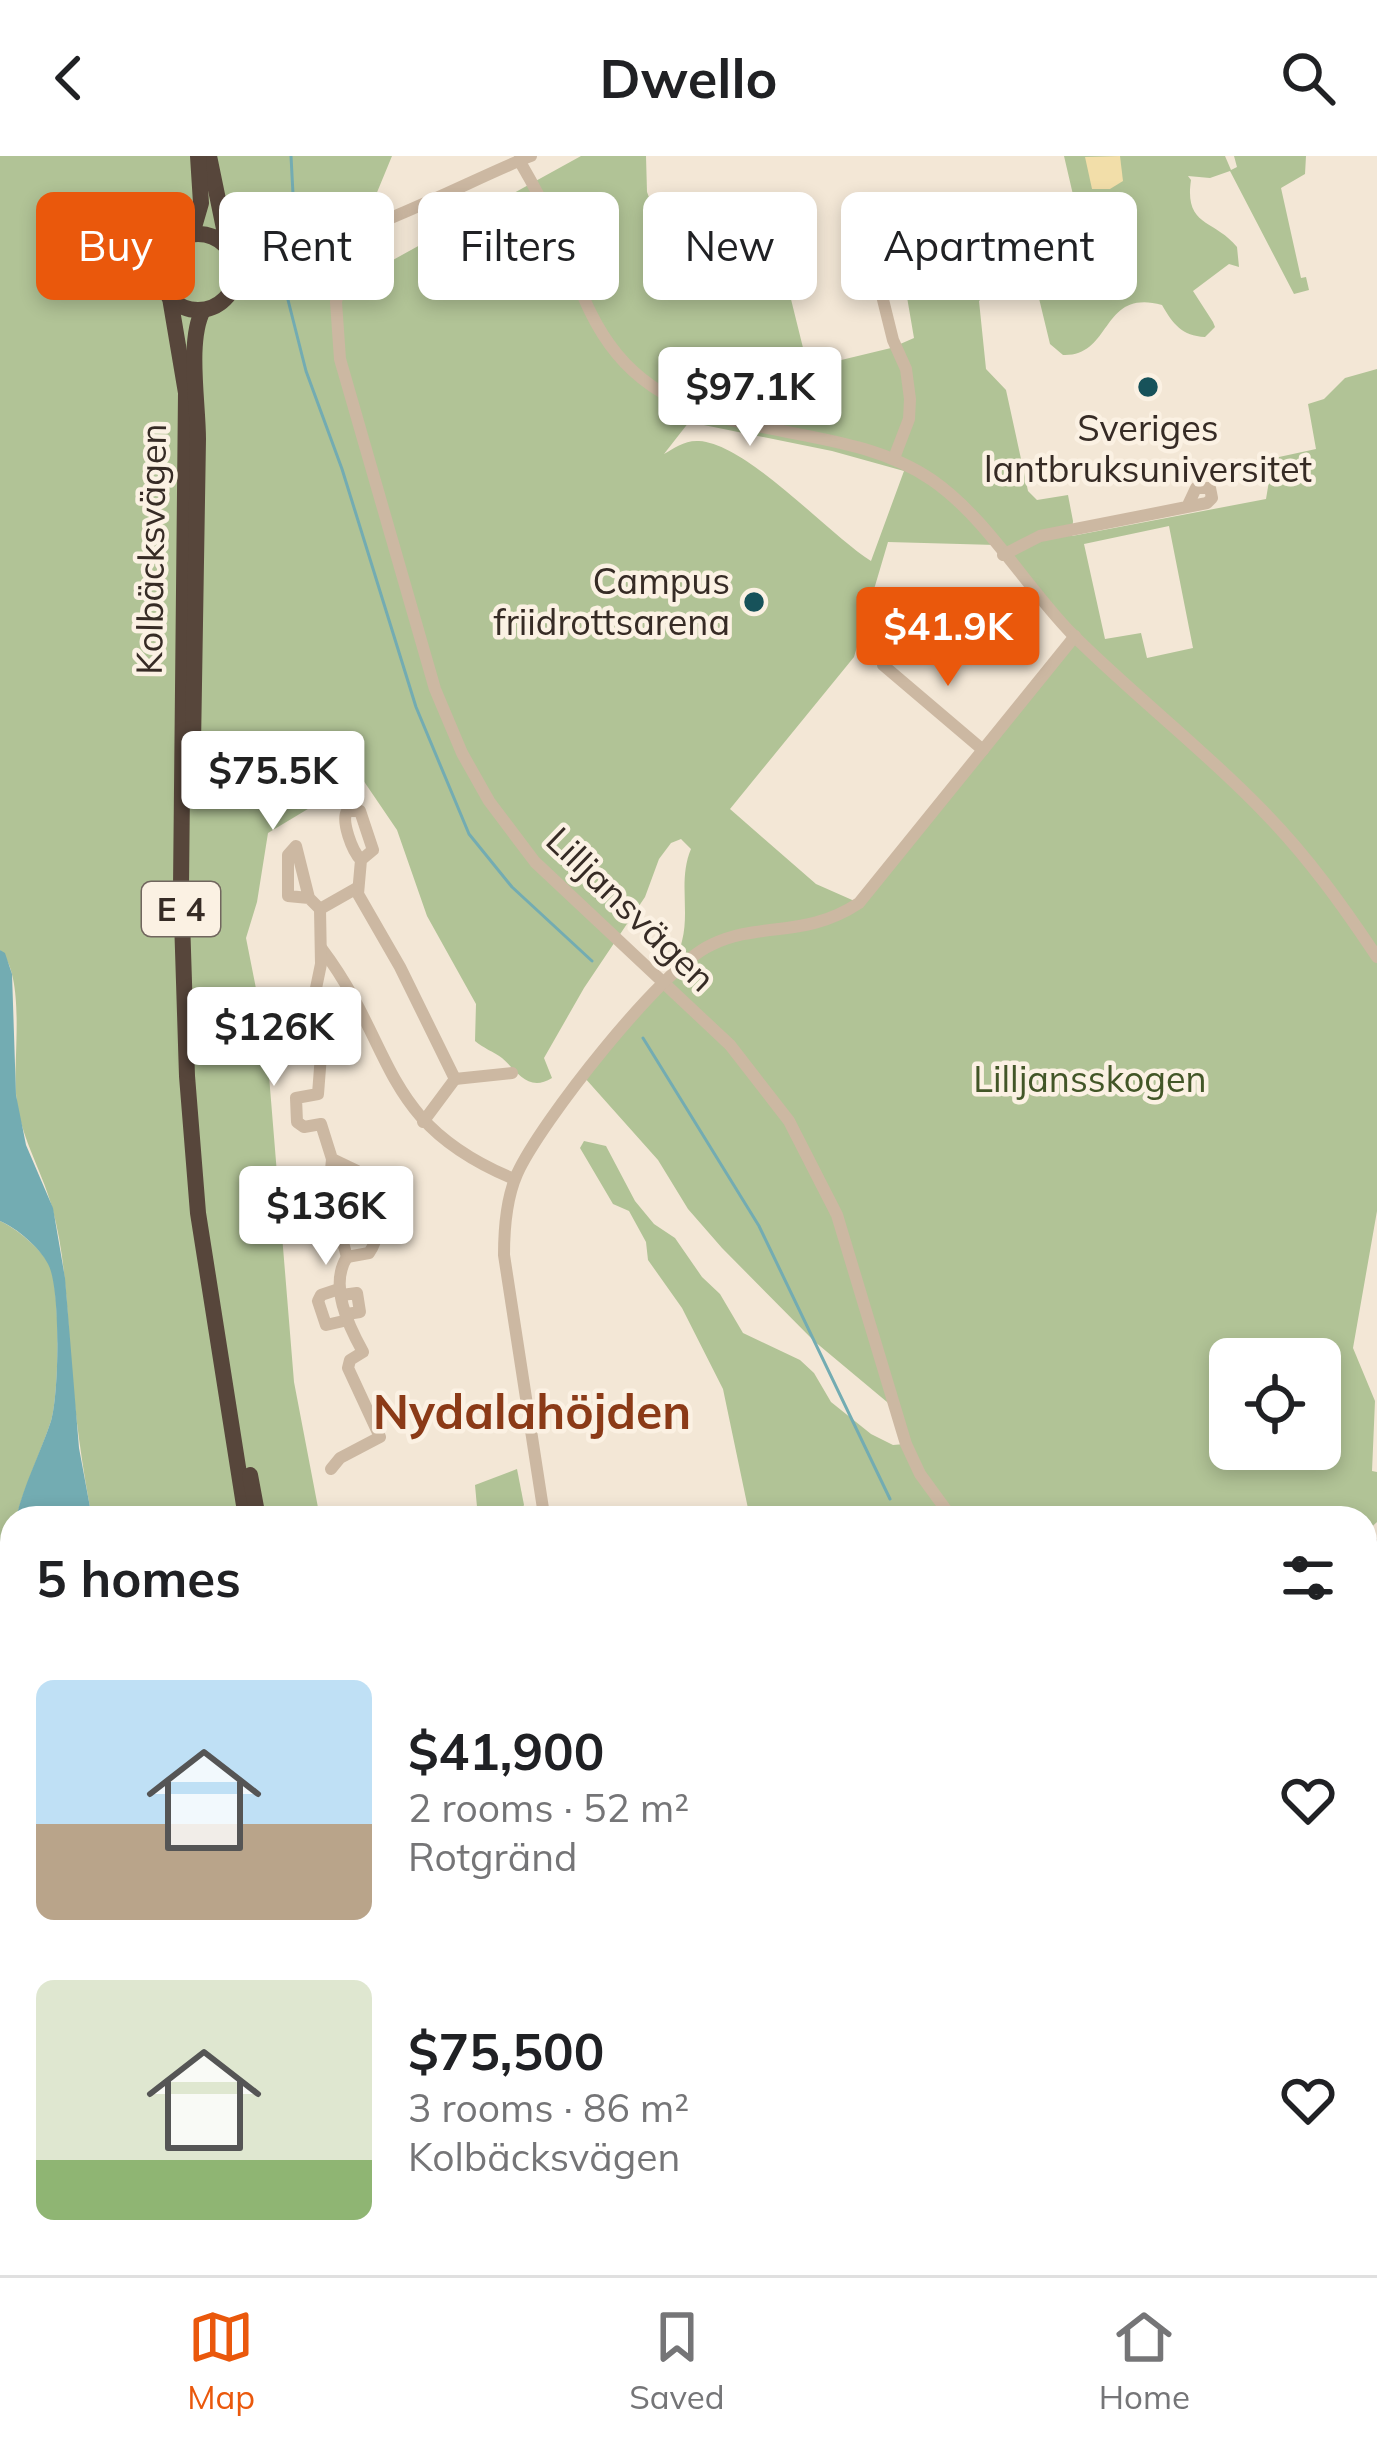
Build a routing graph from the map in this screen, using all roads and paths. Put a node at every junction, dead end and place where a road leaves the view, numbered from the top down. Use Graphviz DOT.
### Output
graph roads {
  1 [pos="198,156"];
  2 [pos="209,156"];
  3 [pos="525,158"];
  4 [pos="219,201"];
  5 [pos="394,214"];
  6 [pos="195,224"];
  7 [pos="170,300"];
  8 [pos="173,300"];
  9 [pos="223,300"];
  10 [pos="336,300"];
  11 [pos="885,300"];
  12 [pos="203,310"];
  13 [pos="895,458"];
  14 [pos="1188,506"];
  15 [pos="1003,555"];
  16 [pos="1075,636"];
  17 [pos="883,664"];
  18 [pos="983,750"];
  19 [pos="361,860"];
  20 [pos="357,888"];
  21 [pos="309,898"];
  22 [pos="320,910"];
  23 [pos="322,948"];
  24 [pos="1377,956"];
  25 [pos="663,982"];
  26 [pos="315,994"];
  27 [pos="315,1026"];
  28 [pos="512,1073"];
  29 [pos="455,1079"];
  30 [pos="318,1094"];
  31 [pos="423,1122"];
  32 [pos="321,1124"];
  33 [pos="332,1159"];
  34 [pos="514,1179"];
  35 [pos="329,1192"];
  36 [pos="336,1222"];
  37 [pos="347,1257"];
  38 [pos="341,1292"];
  39 [pos="347,1317"];
  40 [pos="331,1468"];
  41 [pos="244,1506"];
  42 [pos="256,1506"];
  43 [pos="537,1506"];
  44 [pos="943,1506"];
  1 -- 6 [label="highway, E 4"];
  2 -- 4 [label="highway"];
  3 -- 5 [label="street"];
  3 -- 13 [label="street"];
  7 -- 41 [label="highway, Kolbäcksvägen / E 4"];
  8 -- 12 [label="highway"];
  9 -- 12 [label="highway"];
  10 -- 25 [label="street, Lilljansvägen"];
  11 -- 13 [label="street"];
  12 -- 42 [label="highway, Kolbäcksvägen / E 4"];
  13 -- 15 [label="street"];
  14 -- 15 [label="street"];
  15 -- 16 [label="street"];
  16 -- 18 [label="street"];
  16 -- 24 [label="street"];
  17 -- 18 [label="street"];
  18 -- 25 [label="street"];
  19 -- 20 [label="street"];
  20 -- 22 [label="street"];
  20 -- 29 [label="street"];
  21 -- 22 [label="street"];
  22 -- 23 [label="street"];
  23 -- 26 [label="street"];
  23 -- 31 [label="street"];
  25 -- 34 [label="street"];
  25 -- 44 [label="street, Lilljansvägen"];
  26 -- 27 [label="street"];
  26 -- 27 [label="street"];
  27 -- 30 [label="street"];
  28 -- 29 [label="street"];
  29 -- 31 [label="street"];
  30 -- 32 [label="street"];
  30 -- 32 [label="street"];
  31 -- 34 [label="street"];
  32 -- 33 [label="street"];
  33 -- 35 [label="street"];
  33 -- 37 [label="street"];
  34 -- 43 [label="street"];
  35 -- 36 [label="street"];
  35 -- 36 [label="street"];
  36 -- 37 [label="street"];
  37 -- 38 [label="street"];
  38 -- 39 [label="street"];
  38 -- 39 [label="street"];
  39 -- 40 [label="street"];
}
